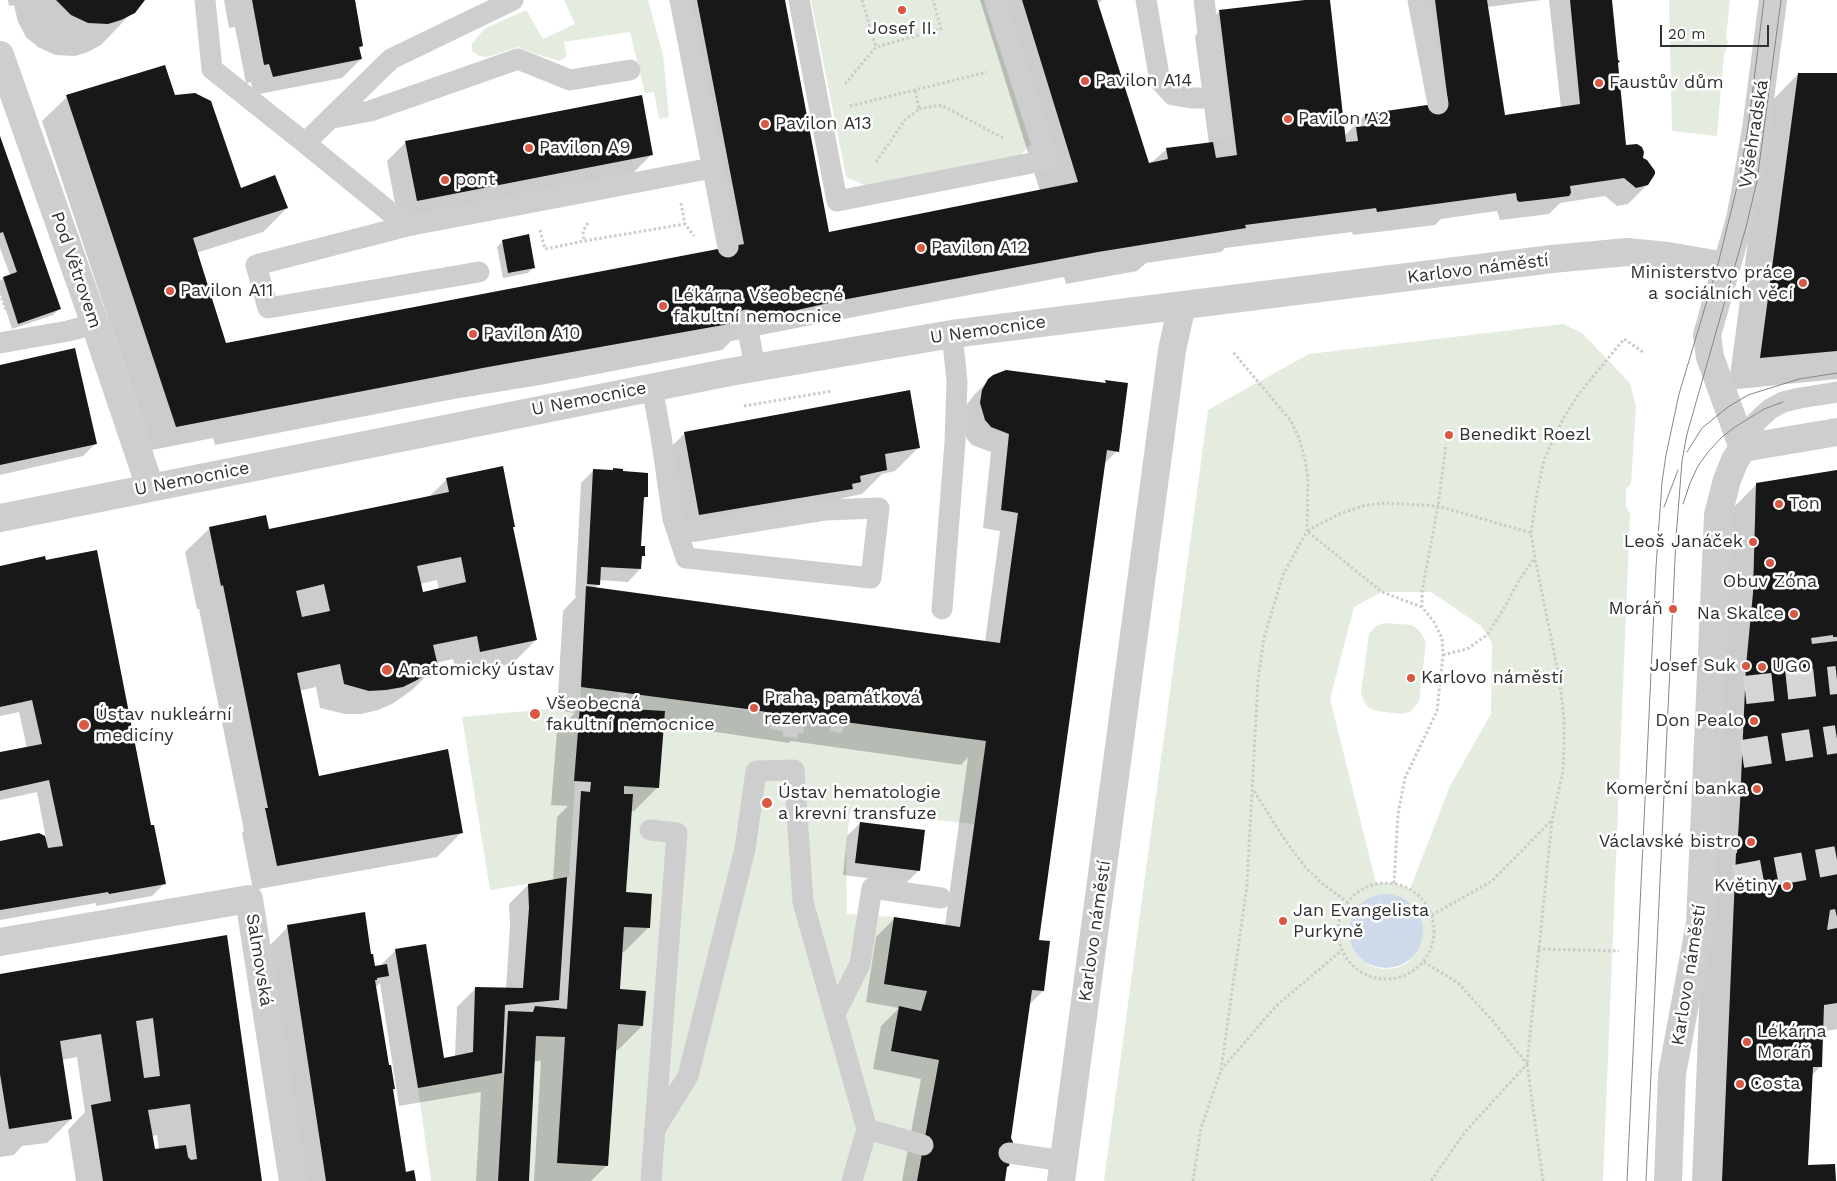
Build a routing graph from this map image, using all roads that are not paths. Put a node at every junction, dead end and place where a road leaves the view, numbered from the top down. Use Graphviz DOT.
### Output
graph roads {
  1 [pos="205,0"];
  2 [pos="513,0"];
  3 [pos="680,0"];
  4 [pos="799,0"];
  5 [pos="996,0"];
  6 [pos="1146,0"];
  7 [pos="1204,0"];
  8 [pos="1418,0"];
  9 [pos="1773,0"];
  10 [pos="0,55"];
  11 [pos="630,70"];
  12 [pos="1216,98"];
  13 [pos="1438,104"];
  14 [pos="333,118"];
  15 [pos="1220,130"];
  16 [pos="305,143"];
  17 [pos="712,168"];
  18 [pos="406,226"];
  19 [pos="728,247"];
  20 [pos="1726,266"];
  21 [pos="479,272"];
  22 [pos="1182,305"];
  23 [pos="746,320"];
  24 [pos="95,324"];
  25 [pos="952,334"];
  26 [pos="0,343"];
  27 [pos="755,367"];
  28 [pos="652,387"];
  29 [pos="1837,392"];
  30 [pos="1837,432"];
  31 [pos="1743,448"];
  32 [pos="150,487"];
  33 [pos="0,518"];
  34 [pos="678,534"];
  35 [pos="942,609"];
  36 [pos="650,830"];
  37 [pos="941,898"];
  38 [pos="0,942"];
  39 [pos="835,1014"];
  40 [pos="867,1129"];
  41 [pos="654,1131"];
  42 [pos="923,1145"];
  43 [pos="1008,1153"];
  44 [pos="1063,1171"];
  45 [pos="293,1181"];
  46 [pos="651,1181"];
  47 [pos="852,1181"];
  48 [pos="1668,1181"];
  1 -- 16 [label="lane"];
  2 -- 14 [label="lane"];
  3 -- 17 [label="lane"];
  4 -- 5 [label="lane"];
  6 -- 12 [label="lane"];
  7 -- 12 [label="lane"];
  8 -- 13 [label="lane"];
  9 -- 20 [label="street, Vyšehradská"];
  10 -- 24 [label="street, Pod Větrovem"];
  11 -- 14 [label="lane"];
  12 -- 15 [label="lane"];
  14 -- 16 [label="lane"];
  16 -- 18 [label="lane"];
  17 -- 18 [label="lane"];
  17 -- 19 [label="lane"];
  18 -- 21 [label="lane"];
  20 -- 22 [label="street, Karlovo náměstí"];
  20 -- 31 [label="street"];
  22 -- 25 [label="street, U Nemocnice"];
  22 -- 44 [label="street, Karlovo náměstí"];
  23 -- 27 [label="lane"];
  24 -- 26 [label="lane"];
  24 -- 32 [label="street, Pod Větrovem"];
  25 -- 27 [label="street, U Nemocnice"];
  25 -- 35 [label="lane"];
  27 -- 28 [label="street, U Nemocnice"];
  28 -- 32 [label="street, U Nemocnice"];
  28 -- 34 [label="lane"];
  29 -- 31 [label="lane"];
  30 -- 31 [label="street"];
  31 -- 48 [label="street, Karlovo náměstí"];
  32 -- 33 [label="street, U Nemocnice"];
  34 -- 34 [label="lane"];
  36 -- 41 [label="lane"];
  37 -- 39 [label="lane"];
  38 -- 45 [label="street, Salmovská"];
  39 -- 40 [label="lane"];
  39 -- 41 [label="lane"];
  40 -- 42 [label="lane"];
  40 -- 47 [label="lane"];
  41 -- 46 [label="lane"];
  43 -- 44 [label="lane"];
}
